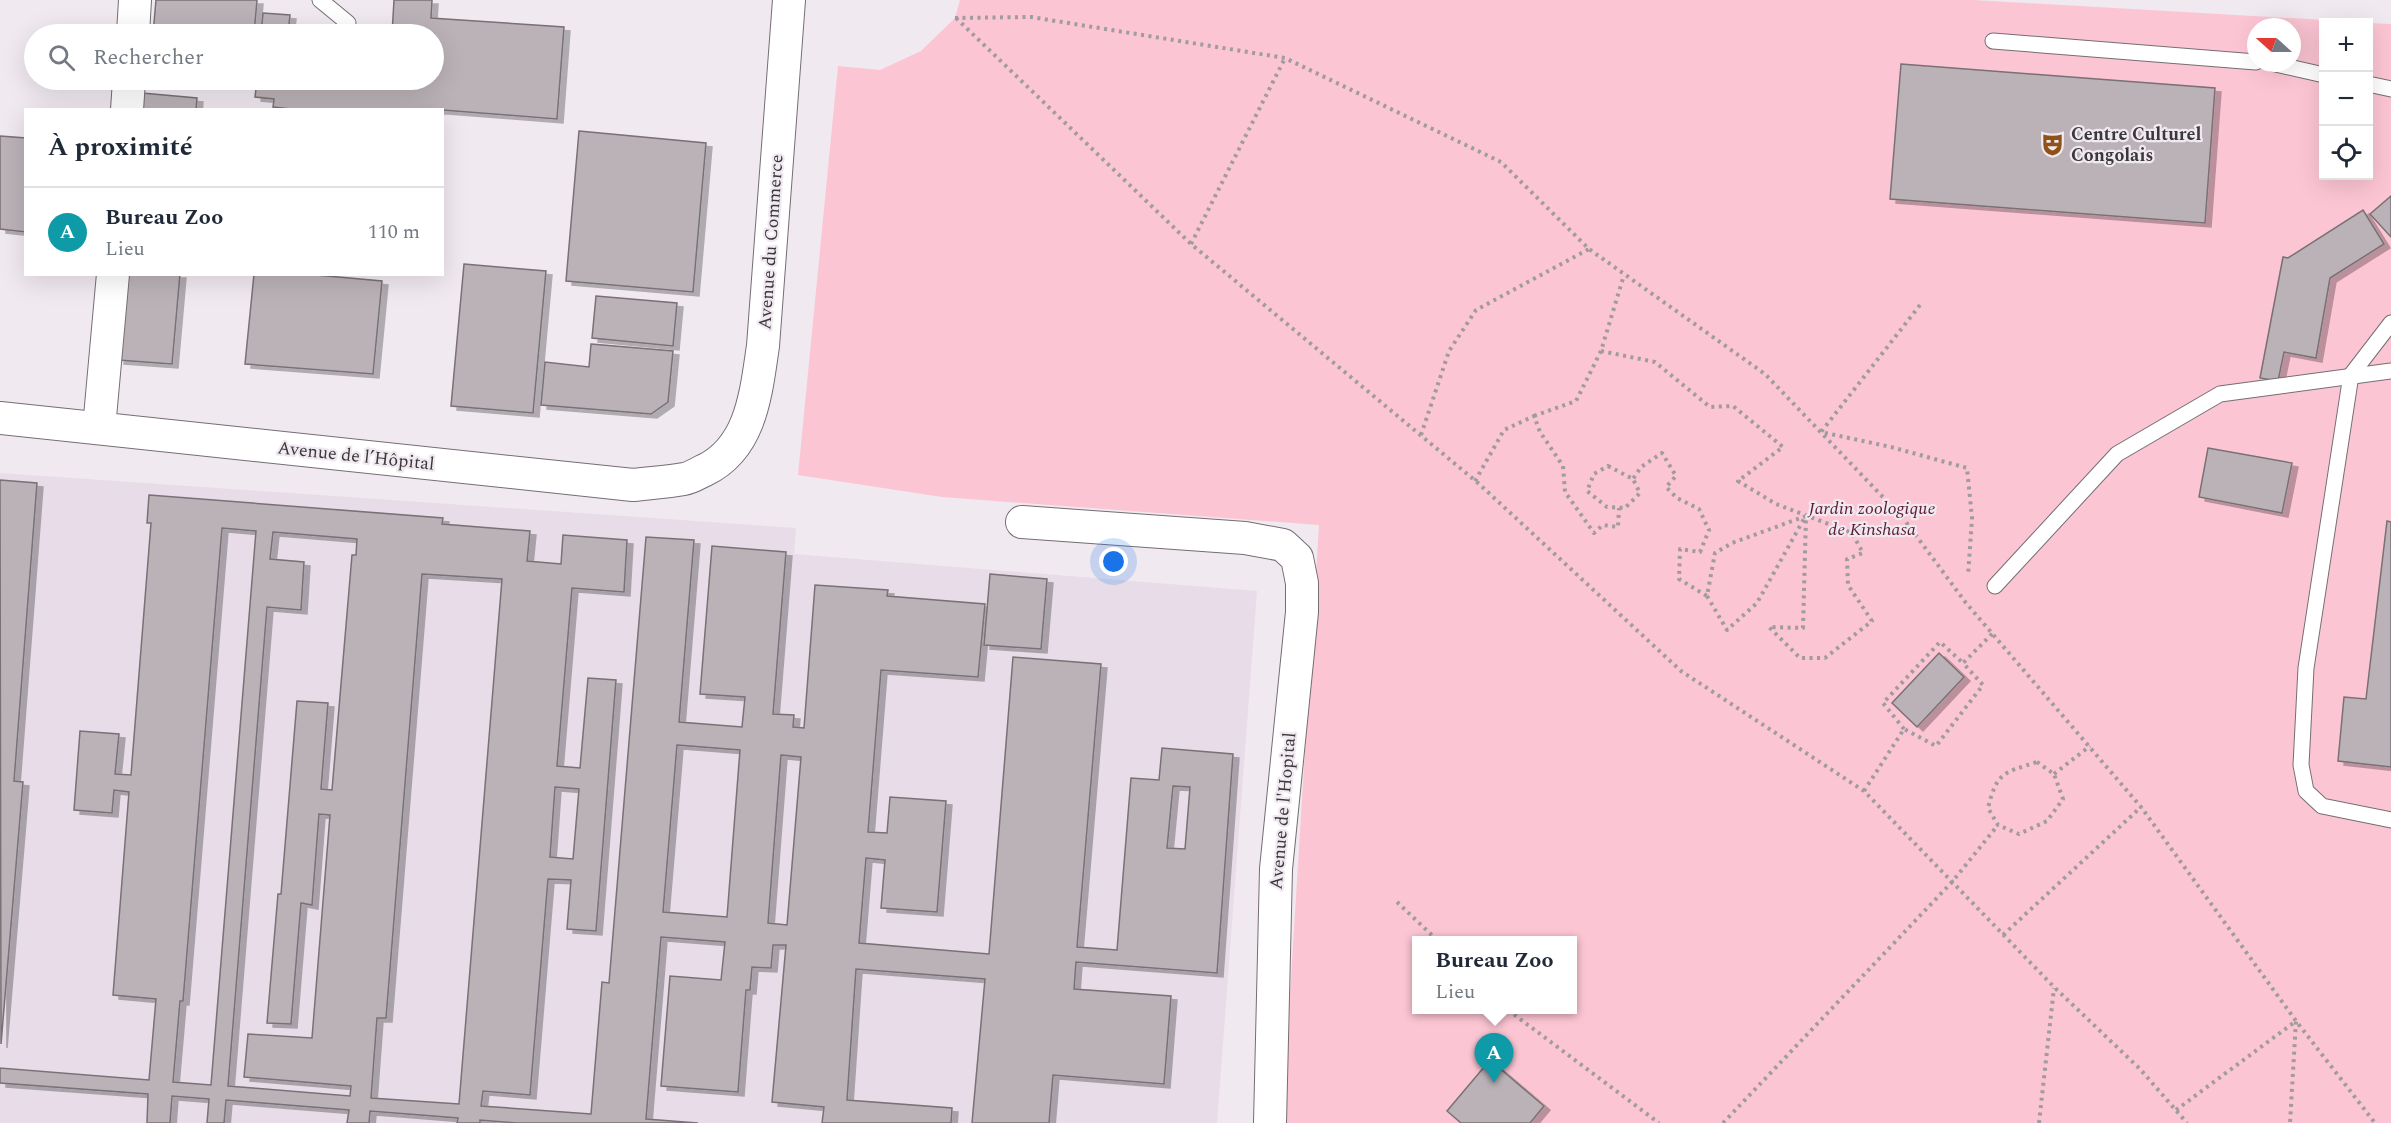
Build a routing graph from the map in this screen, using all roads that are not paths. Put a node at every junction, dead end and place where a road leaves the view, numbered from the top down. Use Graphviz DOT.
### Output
graph roads {
  1 [pos="135,0"];
  2 [pos="320,0"];
  3 [pos="789,0"];
  4 [pos="348,23"];
  5 [pos="134,24"];
  6 [pos="1993,41"];
  7 [pos="2247,61"];
  8 [pos="2301,70"];
  9 [pos="2319,74"];
  10 [pos="2373,85"];
  11 [pos="2391,89"];
  12 [pos="128,90"];
  13 [pos="127,108"];
  14 [pos="112,276"];
  15 [pos="2391,323"];
  16 [pos="2391,371"];
  17 [pos="2351,375"];
  18 [pos="0,418"];
  19 [pos="99,428"];
  20 [pos="710,468"];
  21 [pos="1022,522"];
  22 [pos="1995,586"];
  23 [pos="2391,820"];
  24 [pos="1270,1123"];
  1 -- 5 [label="street"];
  2 -- 4 [label="lane"];
  3 -- 20 [label="street, Avenue du Commerce"];
  6 -- 7 [label="lane"];
  8 -- 9 [label="lane"];
  10 -- 11 [label="lane"];
  12 -- 13 [label="street"];
  14 -- 19 [label="street"];
  15 -- 17 [label="lane"];
  16 -- 17 [label="lane"];
  17 -- 22 [label="lane"];
  17 -- 23 [label="lane"];
  18 -- 19 [label="street, Avenue de l’Hôpital"];
  19 -- 20 [label="street, Avenue de l’Hôpital"];
  21 -- 24 [label="street, Avenue de l'Hopital"];
}
